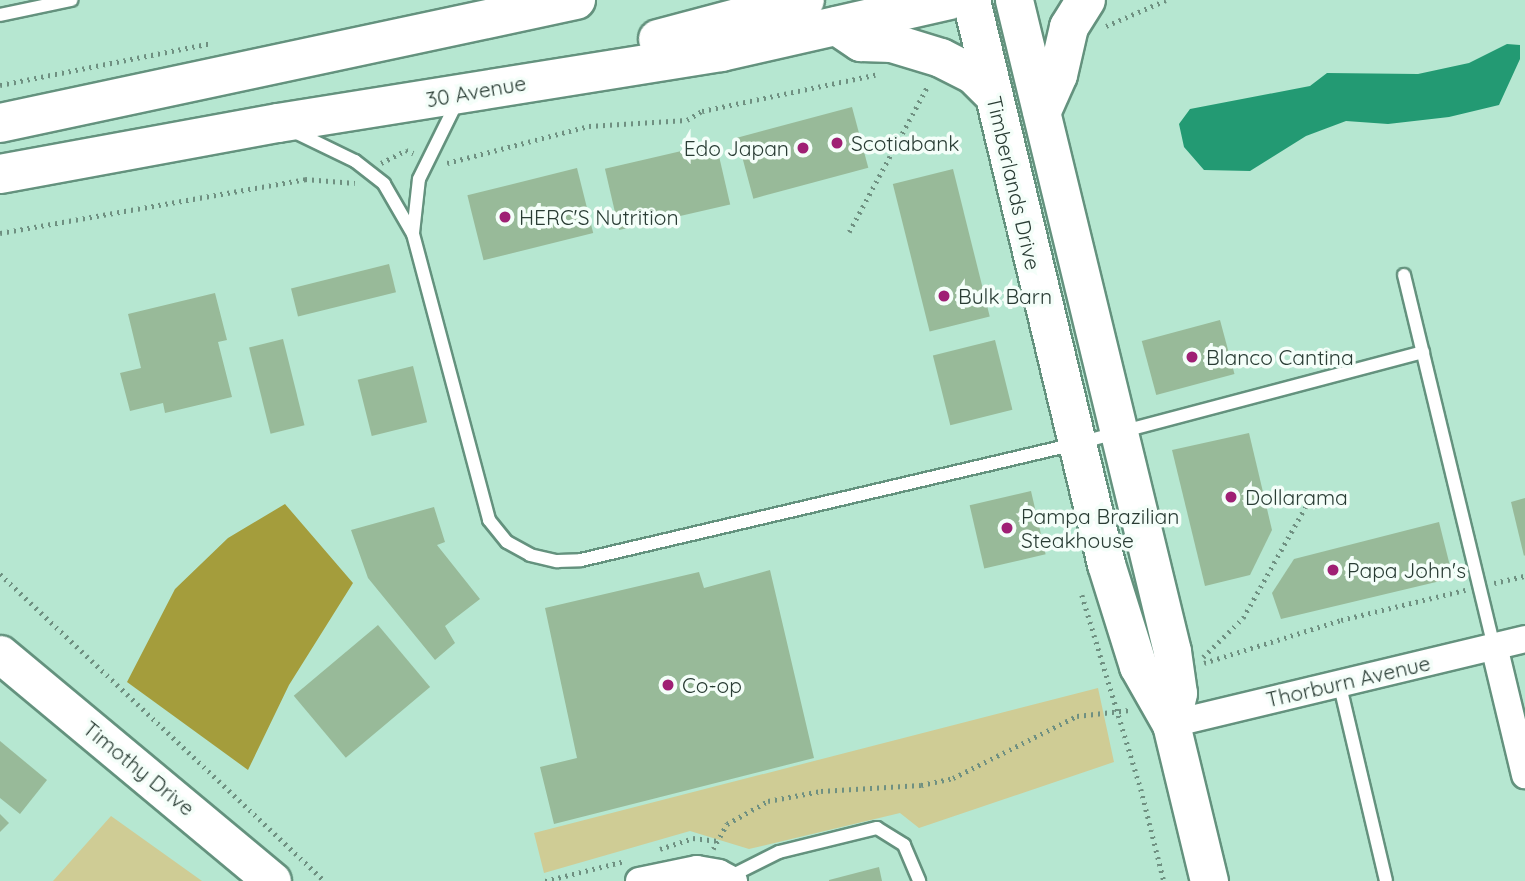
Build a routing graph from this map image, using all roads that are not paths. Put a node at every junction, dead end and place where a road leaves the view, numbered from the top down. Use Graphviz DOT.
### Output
graph roads {
  1 [pos="71,0"];
  2 [pos="576,0"];
  3 [pos="805,0"];
  4 [pos="950,0"];
  5 [pos="971,0"];
  6 [pos="1014,0"];
  7 [pos="1096,13"];
  8 [pos="0,15"];
  9 [pos="835,25"];
  10 [pos="585,73"];
  11 [pos="474,91"];
  12 [pos="993,94"];
  13 [pos="1042,111"];
  14 [pos="0,123"];
  15 [pos="278,123"];
  16 [pos="0,174"];
  17 [pos="413,234"];
  18 [pos="1404,275"];
  19 [pos="1423,352"];
  20 [pos="1118,433"];
  21 [pos="1075,444"];
  22 [pos="1525,639"];
  23 [pos="1494,646"];
  24 [pos="1,653"];
  25 [pos="1339,682"];
  26 [pos="1171,724"];
  27 [pos="1525,775"];
  28 [pos="724,876"];
  29 [pos="272,881"];
  30 [pos="639,881"];
  31 [pos="919,881"];
  32 [pos="1209,881"];
  33 [pos="1386,881"];
  1 -- 8 [label="lane"];
  2 -- 14 [label="main road"];
  3 -- 10 [label="main road"];
  4 -- 9 [label="main road, 30 Avenue"];
  5 -- 12 [label="street, Timberlands Drive"];
  6 -- 13 [label="street, Timberlands Drive"];
  7 -- 13 [label="main road"];
  9 -- 10 [label="main road, 30 Avenue"];
  9 -- 12 [label="main road"];
  10 -- 11 [label="main road, 30 Avenue"];
  11 -- 15 [label="main road, 30 Avenue"];
  11 -- 17 [label="lane"];
  12 -- 21 [label="street, Timberlands Drive"];
  13 -- 20 [label="street, Timberlands Drive"];
  15 -- 16 [label="main road, 30 Avenue"];
  15 -- 17 [label="lane"];
  17 -- 21 [label="lane"];
  18 -- 19 [label="lane"];
  19 -- 20 [label="lane"];
  19 -- 23 [label="lane"];
  20 -- 21 [label="lane"];
  20 -- 26 [label="street, Timberlands Drive"];
  21 -- 26 [label="street, Timberlands Drive"];
  22 -- 23 [label="street, Thorburn Avenue"];
  23 -- 25 [label="street, Thorburn Avenue"];
  23 -- 27 [label="street"];
  24 -- 29 [label="street, Timothy Drive"];
  25 -- 26 [label="street, Thorburn Avenue"];
  25 -- 33 [label="lane"];
  26 -- 32 [label="street, Timberlands Drive"];
  28 -- 30 [label="street"];
  28 -- 31 [label="lane"];
}
